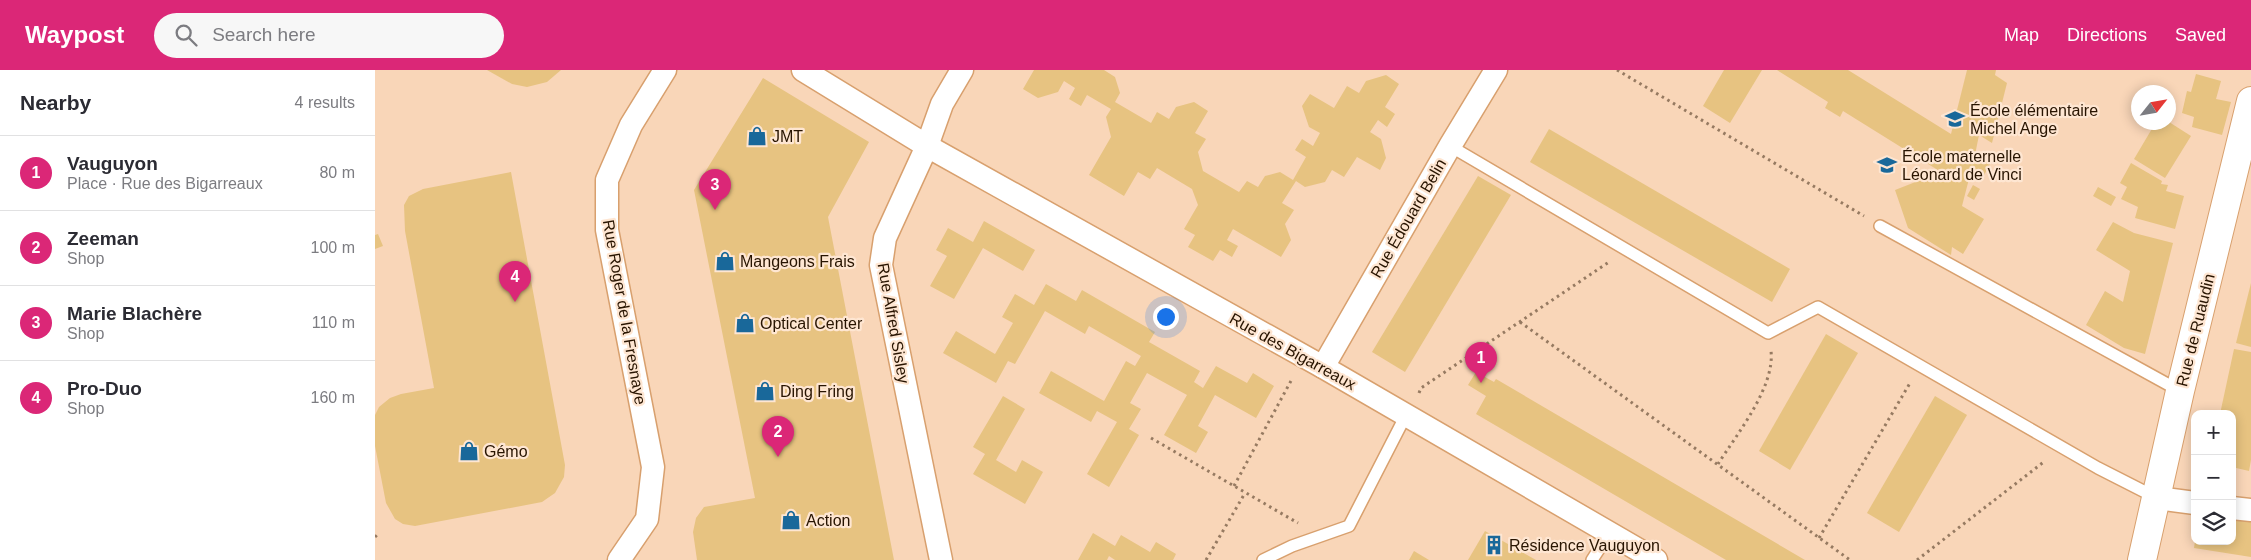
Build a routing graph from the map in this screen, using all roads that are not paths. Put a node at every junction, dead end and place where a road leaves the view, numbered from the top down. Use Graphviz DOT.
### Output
graph roads {
  1 [pos="665,70"];
  2 [pos="803,70"];
  3 [pos="962,70"];
  4 [pos="1496,70"];
  5 [pos="2251,101"];
  6 [pos="927,146"];
  7 [pos="1450,146"];
  8 [pos="1880,226"];
  9 [pos="1313,362"];
  10 [pos="2181,390"];
  11 [pos="1406,416"];
  12 [pos="2157,498"];
  13 [pos="2191,502"];
  14 [pos="2236,508"];
  15 [pos="2251,510"];
  16 [pos="1610,532"];
  17 [pos="619,560"];
  18 [pos="941,560"];
  19 [pos="1263,560"];
  20 [pos="1592,560"];
  21 [pos="1656,560"];
  22 [pos="2142,560"];
  1 -- 17 [label="street, Rue Roger de la Fresnaye"];
  2 -- 6 [label="street"];
  3 -- 6 [label="street, Rue Alfred Sisley"];
  4 -- 7 [label="street, Rue Édouard Belin"];
  5 -- 10 [label="street, Rue de Ruaudin"];
  6 -- 9 [label="street, Rue des Bigarreaux"];
  6 -- 18 [label="street, Rue Alfred Sisley"];
  7 -- 9 [label="street, Rue Édouard Belin"];
  7 -- 12 [label="lane"];
  8 -- 10 [label="lane"];
  9 -- 11 [label="street, Rue des Bigarreaux"];
  10 -- 12 [label="street, Rue de Ruaudin"];
  11 -- 16 [label="street, Rue des Bigarreaux"];
  11 -- 19 [label="lane"];
  12 -- 13 [label="street"];
  12 -- 22 [label="street, Rue de Ruaudin"];
  14 -- 15 [label="street"];
  16 -- 20 [label="lane"];
  16 -- 21 [label="street, Rue des Bigarreaux"];
}
